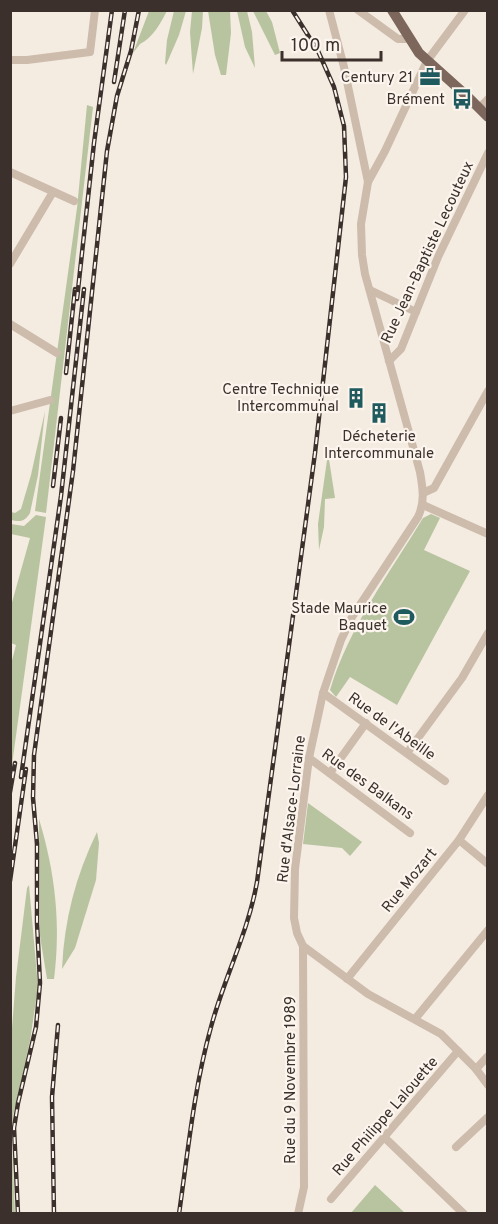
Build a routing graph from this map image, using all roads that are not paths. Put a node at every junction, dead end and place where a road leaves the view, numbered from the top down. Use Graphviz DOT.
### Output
graph roads {
  1 [pos="95,10"];
  2 [pos="329,10"];
  3 [pos="358,10"];
  4 [pos="392,10"];
  5 [pos="465,10"];
  6 [pos="410,39"];
  7 [pos="10,60"];
  8 [pos="427,61"];
  9 [pos="488,99"];
  10 [pos="479,108"];
  11 [pos="488,117"];
  12 [pos="488,153"];
  13 [pos="10,172"];
  14 [pos="368,182"];
  15 [pos="53,192"];
  16 [pos="74,201"];
  17 [pos="10,264"];
  18 [pos="370,290"];
  19 [pos="416,312"];
  20 [pos="10,324"];
  21 [pos="57,353"];
  22 [pos="389,361"];
  23 [pos="488,391"];
  24 [pos="50,400"];
  25 [pos="10,411"];
  26 [pos="423,493"];
  27 [pos="423,505"];
  28 [pos="488,534"];
  29 [pos="488,633"];
  30 [pos="323,693"];
  31 [pos="366,723"];
  32 [pos="408,753"];
  33 [pos="309,758"];
  34 [pos="330,773"];
  35 [pos="445,781"];
  36 [pos="488,795"];
  37 [pos="410,833"];
  38 [pos="459,840"];
  39 [pos="488,864"];
  40 [pos="488,930"];
  41 [pos="303,946"];
  42 [pos="347,979"];
  43 [pos="415,1019"];
  44 [pos="458,1051"];
  45 [pos="488,1056"];
  46 [pos="476,1069"];
  47 [pos="488,1085"];
  48 [pos="488,1117"];
  49 [pos="384,1137"];
  50 [pos="456,1147"];
  51 [pos="331,1199"];
  52 [pos="298,1214"];
  53 [pos="464,1214"];
  1 -- 7 [label="street"];
  2 -- 14 [label="street"];
  3 -- 6 [label="street"];
  4 -- 6 [label="main road"];
  5 -- 8 [label="street"];
  6 -- 8 [label="main road"];
  8 -- 10 [label="main road"];
  8 -- 14 [label="street"];
  9 -- 10 [label="street"];
  10 -- 11 [label="main road"];
  12 -- 19 [label="street, Rue Jean-Baptiste Lecouteux"];
  13 -- 15 [label="street"];
  14 -- 18 [label="street"];
  15 -- 16 [label="street"];
  15 -- 17 [label="street"];
  18 -- 19 [label="street"];
  18 -- 22 [label="street"];
  19 -- 22 [label="street, Rue Jean-Baptiste Lecouteux"];
  20 -- 21 [label="street"];
  22 -- 26 [label="street"];
  23 -- 26 [label="street"];
  24 -- 25 [label="street"];
  26 -- 27 [label="street"];
  27 -- 28 [label="street"];
  27 -- 30 [label="street, Rue d'Alsace-Lorraine"];
  29 -- 32 [label="street"];
  30 -- 31 [label="street, Rue de l'Abeille"];
  30 -- 33 [label="street, Rue d'Alsace-Lorraine"];
  31 -- 32 [label="street, Rue de l'Abeille"];
  31 -- 34 [label="street"];
  32 -- 35 [label="street, Rue de l'Abeille"];
  33 -- 34 [label="street, Rue des Balkans"];
  33 -- 41 [label="street, Rue d'Alsace-Lorraine"];
  34 -- 37 [label="street, Rue des Balkans"];
  36 -- 38 [label="street, Rue Mozart"];
  38 -- 39 [label="street"];
  38 -- 42 [label="street, Rue Mozart"];
  40 -- 43 [label="street"];
  41 -- 42 [label="street"];
  41 -- 52 [label="street, Rue du 9 Novembre 1989"];
  42 -- 43 [label="street"];
  43 -- 44 [label="street"];
  44 -- 46 [label="street"];
  44 -- 49 [label="street, Rue Philippe Lalouette"];
  45 -- 46 [label="street"];
  46 -- 47 [label="street"];
  48 -- 50 [label="street"];
  49 -- 51 [label="street, Rue Philippe Lalouette"];
  49 -- 53 [label="street"];
}
